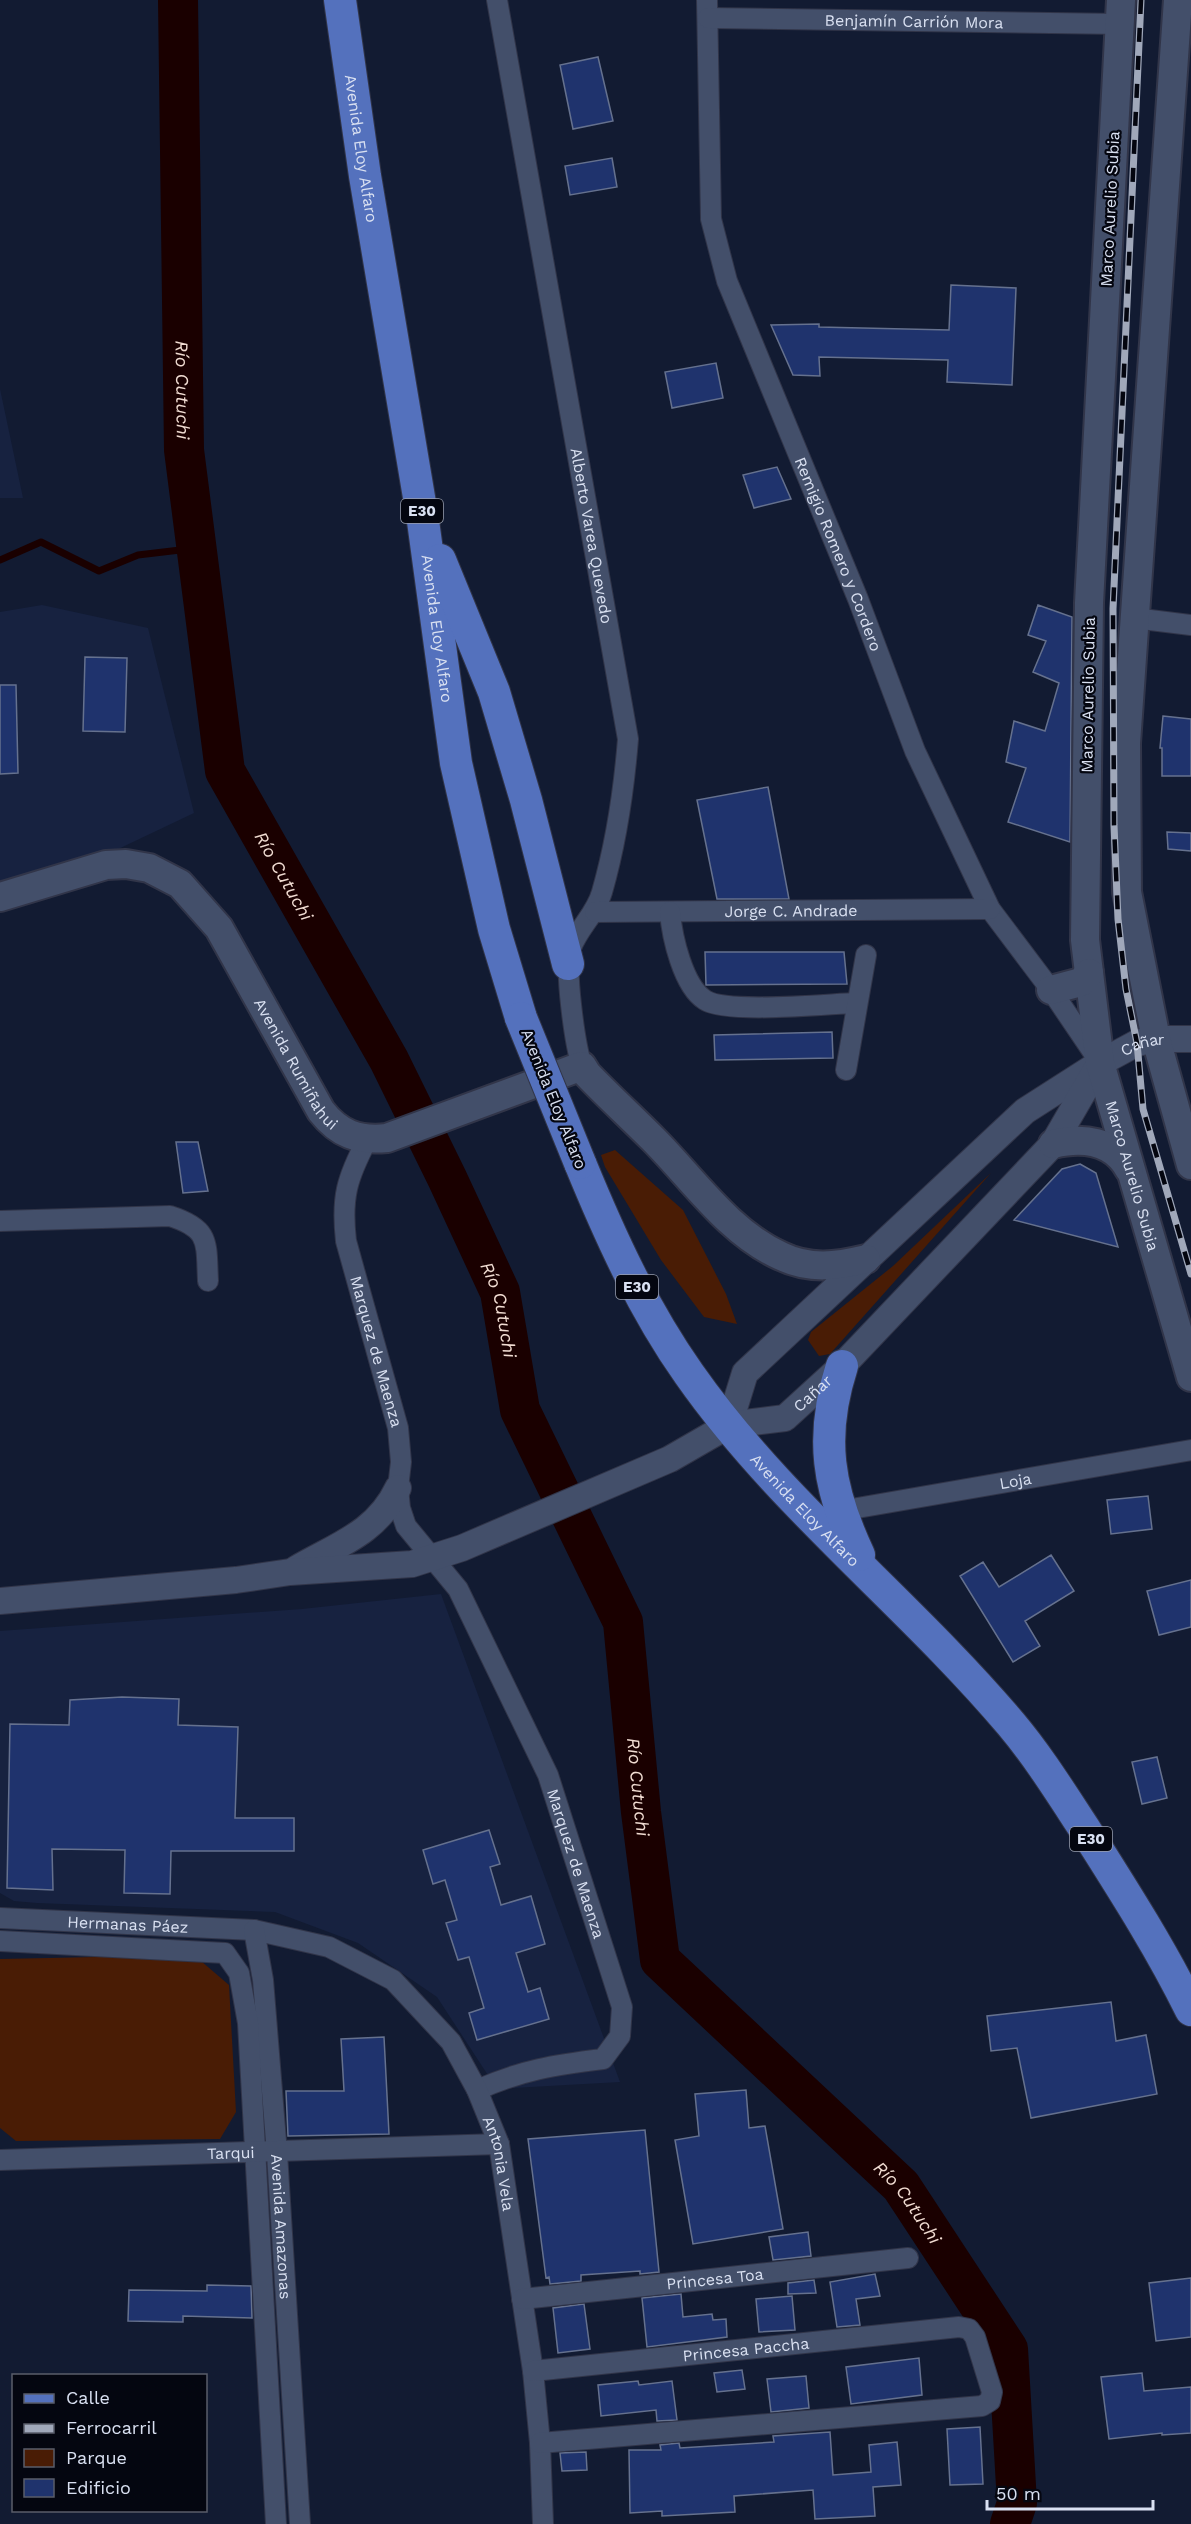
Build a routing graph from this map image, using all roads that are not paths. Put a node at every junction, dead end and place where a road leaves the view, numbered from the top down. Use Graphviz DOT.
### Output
graph roads {
  1 [pos="340,0"];
  2 [pos="497,0"];
  3 [pos="1178,0"];
  4 [pos="707,9"];
  5 [pos="1120,12"];
  6 [pos="423,520"];
  7 [pos="1134,618"];
  8 [pos="1191,625"];
  9 [pos="64,878"];
  10 [pos="0,897"];
  11 [pos="990,909"];
  12 [pos="0,912"];
  13 [pos="594,912"];
  14 [pos="670,912"];
  15 [pos="866,956"];
  16 [pos="568,964"];
  17 [pos="1089,973"];
  18 [pos="1051,990"];
  19 [pos="856,1003"];
  20 [pos="1156,1039"];
  21 [pos="1191,1039"];
  22 [pos="1100,1063"];
  23 [pos="582,1065"];
  24 [pos="846,1070"];
  25 [pos="367,1140"];
  26 [pos="1053,1144"];
  27 [pos="1191,1166"];
  28 [pos="1131,1172"];
  29 [pos="0,1221"];
  30 [pos="866,1259"];
  31 [pos="208,1281"];
  32 [pos="842,1366"];
  33 [pos="1191,1377"];
  34 [pos="729,1425"];
  35 [pos="1191,1450"];
  36 [pos="398,1488"];
  37 [pos="840,1511"];
  38 [pos="434,1558"];
  39 [pos="290,1572"];
  40 [pos="867,1572"];
  41 [pos="0,1601"];
  42 [pos="0,1918"];
  43 [pos="254,1930"];
  44 [pos="0,1941"];
  45 [pos="225,1953"];
  46 [pos="1191,2010"];
  47 [pos="477,2090"];
  48 [pos="499,2144"];
  49 [pos="255,2151"];
  50 [pos="277,2153"];
  51 [pos="0,2160"];
  52 [pos="908,2258"];
  53 [pos="522,2299"];
  54 [pos="533,2371"];
  55 [pos="540,2443"];
  56 [pos="276,2524"];
  57 [pos="300,2524"];
  58 [pos="543,2524"];
  1 -- 6 [label="main road, Avenida Eloy Alfaro / E30"];
  2 -- 13 [label="street, Alberto Varea Quevedo"];
  3 -- 7 [label="main road"];
  4 -- 5 [label="street, Benjamín Carrión Mora"];
  4 -- 11 [label="street, Remigio Romero y Cordero"];
  5 -- 17 [label="main road, Marco Aurelio Subia"];
  6 -- 16 [label="main road"];
  6 -- 34 [label="main road, Avenida Eloy Alfaro / E30, bridge"];
  7 -- 8 [label="street"];
  7 -- 20 [label="main road"];
  9 -- 10 [label="main road, Avenida Rumiñahui"];
  9 -- 12 [label="main road, Avenida Rumiñahui"];
  9 -- 25 [label="main road, Avenida Rumiñahui"];
  11 -- 14 [label="street, Jorge C. Andrade"];
  11 -- 18 [label="street, Remigio Romero y Cordero"];
  13 -- 14 [label="street, Jorge C. Andrade"];
  13 -- 16 [label="street, Alberto Varea Quevedo"];
  14 -- 19 [label="street"];
  15 -- 19 [label="street"];
  16 -- 23 [label="street, Alberto Varea Quevedo"];
  17 -- 18 [label="main road"];
  17 -- 22 [label="main road, Marco Aurelio Subia"];
  18 -- 22 [label="street, Remigio Romero y Cordero"];
  19 -- 24 [label="street"];
  20 -- 21 [label="street, Cañar"];
  20 -- 22 [label="street, Cañar"];
  20 -- 27 [label="main road"];
  22 -- 26 [label="street, Cañar"];
  22 -- 28 [label="main road, Marco Aurelio Subia"];
  22 -- 30 [label="street, Cañar"];
  23 -- 25 [label="main road"];
  23 -- 30 [label="main road"];
  25 -- 36 [label="street, Marquez de Maenza"];
  26 -- 28 [label="main road"];
  26 -- 32 [label="street, Cañar"];
  28 -- 33 [label="main road, Marco Aurelio Subia"];
  29 -- 31 [label="street"];
  30 -- 34 [label="street, Cañar"];
  32 -- 34 [label="street, Cañar"];
  32 -- 37 [label="main road"];
  34 -- 38 [label="street"];
  34 -- 40 [label="main road, Avenida Eloy Alfaro / E30"];
  35 -- 37 [label="street, Loja"];
  36 -- 38 [label="street, Marquez de Maenza"];
  36 -- 39 [label="street"];
  37 -- 40 [label="main road"];
  38 -- 39 [label="street"];
  38 -- 47 [label="street, Marquez de Maenza"];
  39 -- 41 [label="street"];
  40 -- 46 [label="main road, Avenida Eloy Alfaro / E30"];
  42 -- 43 [label="street, Hermanas Páez"];
  43 -- 47 [label="street, Antonia Vela"];
  43 -- 50 [label="street, Avenida Amazonas"];
  44 -- 45 [label="street, Hermanas Páez"];
  45 -- 49 [label="street, Avenida Amazonas"];
  47 -- 48 [label="street, Antonia Vela"];
  48 -- 50 [label="street, Tarqui"];
  48 -- 53 [label="street, Antonia Vela"];
  49 -- 50 [label="street, Tarqui"];
  49 -- 51 [label="street, Tarqui"];
  49 -- 56 [label="street, Avenida Amazonas"];
  50 -- 57 [label="street, Avenida Amazonas"];
  52 -- 53 [label="street, Princesa Toa"];
  53 -- 54 [label="street, Antonia Vela"];
  54 -- 55 [label="street, Antonia Vela"];
  54 -- 55 [label="street, Princesa Paccha"];
  55 -- 58 [label="street, Antonia Vela"];
}
